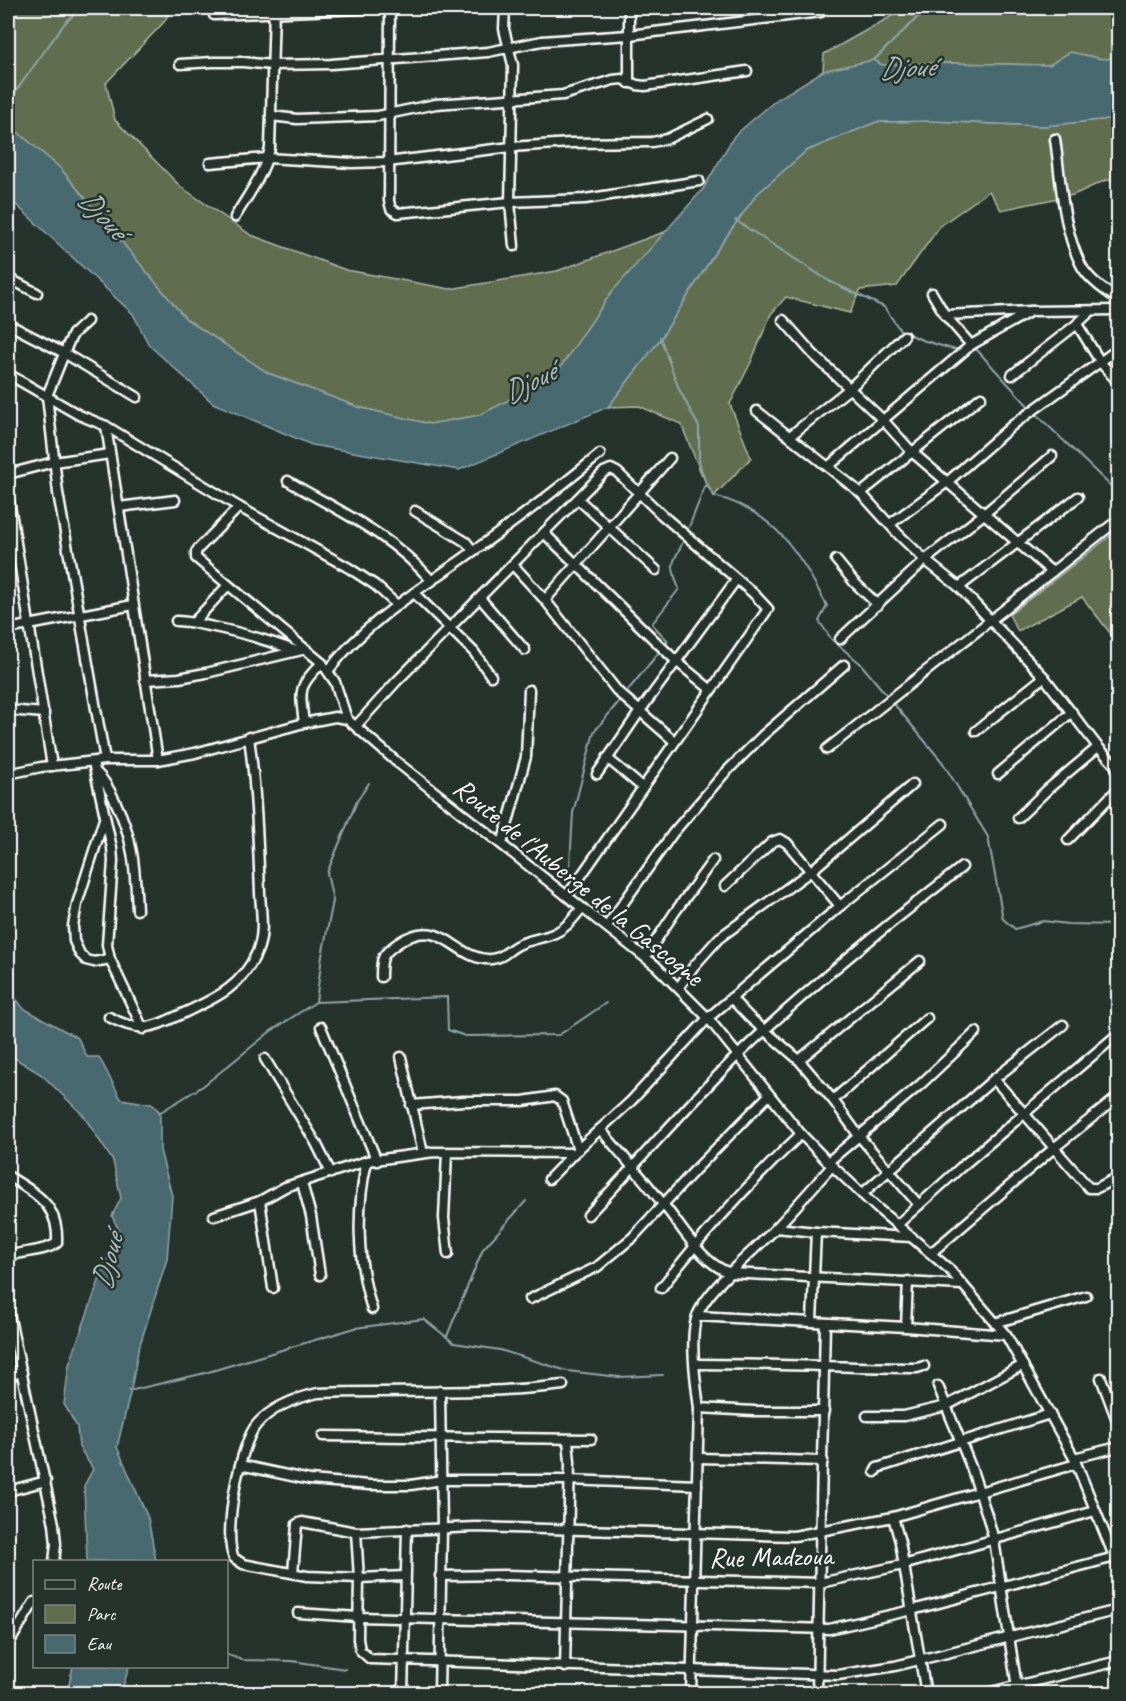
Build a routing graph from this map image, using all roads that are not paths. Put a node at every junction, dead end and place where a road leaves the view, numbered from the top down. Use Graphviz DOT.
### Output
graph roads {
  1 [pos="383,8"];
  2 [pos="390,8"];
  3 [pos="504,8"];
  4 [pos="628,8"];
  5 [pos="274,10"];
  6 [pos="821,12"];
  7 [pos="214,15"];
  8 [pos="629,34"];
  9 [pos="509,47"];
  10 [pos="388,59"];
  11 [pos="180,64"];
  12 [pos="272,65"];
  13 [pos="747,71"];
  14 [pos="629,83"];
  15 [pos="511,99"];
  16 [pos="388,115"];
  17 [pos="271,116"];
  18 [pos="708,119"];
  19 [pos="1055,139"];
  20 [pos="511,147"];
  21 [pos="267,158"];
  22 [pos="387,162"];
  23 [pos="210,163"];
  24 [pos="699,181"];
  25 [pos="510,201"];
  26 [pos="235,217"];
  27 [pos="514,246"];
  28 [pos="8,278"];
  29 [pos="37,293"];
  30 [pos="932,293"];
  31 [pos="1119,299"];
  32 [pos="1031,310"];
  33 [pos="1119,310"];
  34 [pos="1091,311"];
  35 [pos="945,315"];
  36 [pos="783,320"];
  37 [pos="87,321"];
  38 [pos="8,324"];
  39 [pos="1077,324"];
  40 [pos="904,336"];
  41 [pos="971,345"];
  42 [pos="1119,349"];
  43 [pos="64,353"];
  44 [pos="1101,363"];
  45 [pos="8,374"];
  46 [pos="1012,375"];
  47 [pos="1119,382"];
  48 [pos="849,389"];
  49 [pos="47,396"];
  50 [pos="137,397"];
  51 [pos="981,398"];
  52 [pos="757,411"];
  53 [pos="883,420"];
  54 [pos="106,426"];
  55 [pos="790,436"];
  56 [pos="912,452"];
  57 [pos="110,454"];
  58 [pos="600,454"];
  59 [pos="1052,456"];
  60 [pos="670,458"];
  61 [pos="54,462"];
  62 [pos="828,466"];
  63 [pos="8,474"];
  64 [pos="288,481"];
  65 [pos="946,483"];
  66 [pos="639,492"];
  67 [pos="8,493"];
  68 [pos="861,493"];
  69 [pos="1078,497"];
  70 [pos="578,499"];
  71 [pos="175,500"];
  72 [pos="119,507"];
  73 [pos="239,507"];
  74 [pos="415,511"];
  75 [pos="984,514"];
  76 [pos="1119,520"];
  77 [pos="890,524"];
  78 [pos="608,527"];
  79 [pos="544,533"];
  80 [pos="1017,543"];
  81 [pos="473,551"];
  82 [pos="836,560"];
  83 [pos="925,560"];
  84 [pos="513,565"];
  85 [pos="576,565"];
  86 [pos="656,570"];
  87 [pos="1052,572"];
  88 [pos="736,580"];
  89 [pos="432,581"];
  90 [pos="228,585"];
  91 [pos="959,587"];
  92 [pos="414,593"];
  93 [pos="480,598"];
  94 [pos="545,600"];
  95 [pos="133,605"];
  96 [pos="397,605"];
  97 [pos="878,605"];
  98 [pos="80,614"];
  99 [pos="991,620"];
  100 [pos="176,621"];
  101 [pos="194,622"];
  102 [pos="28,625"];
  103 [pos="8,629"];
  104 [pos="450,629"];
  105 [pos="840,639"];
  106 [pos="301,650"];
  107 [pos="525,650"];
  108 [pos="676,661"];
  109 [pos="322,663"];
  110 [pos="844,665"];
  111 [pos="328,671"];
  112 [pos="491,676"];
  113 [pos="1044,677"];
  114 [pos="145,680"];
  115 [pos="710,689"];
  116 [pos="529,690"];
  117 [pos="8,710"];
  118 [pos="640,711"];
  119 [pos="1072,712"];
  120 [pos="44,713"];
  121 [pos="347,718"];
  122 [pos="304,723"];
  123 [pos="356,726"];
  124 [pos="976,731"];
  125 [pos="249,737"];
  126 [pos="674,741"];
  127 [pos="1098,747"];
  128 [pos="827,749"];
  129 [pos="607,758"];
  130 [pos="105,760"];
  131 [pos="158,760"];
  132 [pos="93,762"];
  133 [pos="52,766"];
  134 [pos="1119,768"];
  135 [pos="95,771"];
  136 [pos="8,774"];
  137 [pos="597,774"];
  138 [pos="998,774"];
  139 [pos="913,784"];
  140 [pos="642,787"];
  141 [pos="1119,789"];
  142 [pos="105,815"];
  143 [pos="1018,818"];
  144 [pos="943,824"];
  145 [pos="1068,840"];
  146 [pos="502,844"];
  147 [pos="713,860"];
  148 [pos="962,867"];
  149 [pos="811,872"];
  150 [pos="725,886"];
  151 [pos="567,896"];
  152 [pos="840,906"];
  153 [pos="582,908"];
  154 [pos="137,910"];
  155 [pos="607,926"];
  156 [pos="645,957"];
  157 [pos="110,959"];
  158 [pos="920,961"];
  159 [pos="381,977"];
  160 [pos="679,987"];
  161 [pos="731,998"];
  162 [pos="109,1017"];
  163 [pos="708,1018"];
  164 [pos="927,1018"];
  165 [pos="1063,1025"];
  166 [pos="321,1027"];
  167 [pos="143,1029"];
  168 [pos="765,1030"];
  169 [pos="976,1032"];
  170 [pos="1119,1034"];
  171 [pos="738,1056"];
  172 [pos="401,1057"];
  173 [pos="265,1059"];
  174 [pos="799,1060"];
  175 [pos="994,1079"];
  176 [pos="770,1095"];
  177 [pos="1119,1096"];
  178 [pos="833,1100"];
  179 [pos="411,1105"];
  180 [pos="1024,1113"];
  181 [pos="600,1130"];
  182 [pos="801,1134"];
  183 [pos="859,1136"];
  184 [pos="1054,1148"];
  185 [pos="576,1152"];
  186 [pos="423,1153"];
  187 [pos="447,1153"];
  188 [pos="367,1161"];
  189 [pos="377,1161"];
  190 [pos="830,1164"];
  191 [pos="633,1168"];
  192 [pos="890,1171"];
  193 [pos="331,1173"];
  194 [pos="8,1176"];
  195 [pos="1119,1177"];
  196 [pos="549,1179"];
  197 [pos="302,1183"];
  198 [pos="862,1194"];
  199 [pos="260,1201"];
  200 [pos="664,1204"];
  201 [pos="919,1205"];
  202 [pos="588,1215"];
  203 [pos="214,1216"];
  204 [pos="898,1224"];
  205 [pos="776,1228"];
  206 [pos="816,1232"];
  207 [pos="912,1237"];
  208 [pos="694,1245"];
  209 [pos="931,1253"];
  210 [pos="448,1254"];
  211 [pos="8,1256"];
  212 [pos="730,1274"];
  213 [pos="320,1275"];
  214 [pos="815,1276"];
  215 [pos="908,1281"];
  216 [pos="962,1285"];
  217 [pos="273,1288"];
  218 [pos="661,1288"];
  219 [pos="1086,1296"];
  220 [pos="530,1299"];
  221 [pos="8,1309"];
  222 [pos="372,1309"];
  223 [pos="697,1316"];
  224 [pos="812,1321"];
  225 [pos="825,1323"];
  226 [pos="995,1323"];
  227 [pos="906,1327"];
  228 [pos="1006,1335"];
  229 [pos="695,1364"];
  230 [pos="1023,1365"];
  231 [pos="825,1366"];
  232 [pos="924,1366"];
  233 [pos="22,1372"];
  234 [pos="8,1376"];
  235 [pos="1101,1378"];
  236 [pos="563,1385"];
  237 [pos="938,1386"];
  238 [pos="440,1391"];
  239 [pos="946,1406"];
  240 [pos="699,1408"];
  241 [pos="824,1412"];
  242 [pos="1050,1414"];
  243 [pos="867,1416"];
  244 [pos="1119,1423"];
  245 [pos="323,1436"];
  246 [pos="442,1437"];
  247 [pos="591,1439"];
  248 [pos="568,1440"];
  249 [pos="960,1443"];
  250 [pos="1119,1447"];
  251 [pos="698,1458"];
  252 [pos="823,1461"];
  253 [pos="1075,1461"];
  254 [pos="240,1465"];
  255 [pos="875,1472"];
  256 [pos="46,1480"];
  257 [pos="442,1480"];
  258 [pos="568,1480"];
  259 [pos="697,1485"];
  260 [pos="979,1490"];
  261 [pos="8,1491"];
  262 [pos="1095,1511"];
  263 [pos="892,1517"];
  264 [pos="442,1528"];
  265 [pos="567,1528"];
  266 [pos="407,1529"];
  267 [pos="822,1530"];
  268 [pos="356,1532"];
  269 [pos="694,1534"];
  270 [pos="994,1540"];
  271 [pos="54,1560"];
  272 [pos="1117,1561"];
  273 [pos="903,1565"];
  274 [pos="293,1573"];
  275 [pos="405,1576"];
  276 [pos="440,1576"];
  277 [pos="568,1577"];
  278 [pos="359,1578"];
  279 [pos="694,1580"];
  280 [pos="820,1583"];
  281 [pos="1001,1587"];
  282 [pos="33,1604"];
  283 [pos="912,1610"];
  284 [pos="1119,1610"];
  285 [pos="298,1613"];
  286 [pos="358,1617"];
  287 [pos="405,1618"];
  288 [pos="439,1618"];
  289 [pos="566,1623"];
  290 [pos="693,1626"];
  291 [pos="818,1629"];
  292 [pos="1009,1637"];
  293 [pos="8,1645"];
  294 [pos="919,1658"];
  295 [pos="1119,1661"];
  296 [pos="404,1662"];
  297 [pos="439,1662"];
  298 [pos="565,1667"];
  299 [pos="692,1670"];
  300 [pos="817,1676"];
  301 [pos="1018,1690"];
  302 [pos="403,1694"];
  303 [pos="439,1694"];
  304 [pos="691,1694"];
  305 [pos="817,1694"];
  306 [pos="926,1694"];
  307 [pos="983,1694"];
  1 -- 5 [label="street"];
  2 -- 10 [label="street"];
  3 -- 9 [label="street"];
  4 -- 8 [label="street"];
  5 -- 7 [label="street"];
  5 -- 12 [label="street"];
  6 -- 8 [label="street"];
  8 -- 9 [label="street"];
  8 -- 14 [label="street"];
  9 -- 10 [label="street"];
  9 -- 15 [label="street"];
  10 -- 12 [label="street"];
  10 -- 16 [label="street"];
  11 -- 12 [label="street"];
  12 -- 17 [label="street"];
  13 -- 14 [label="street"];
  14 -- 15 [label="street"];
  15 -- 16 [label="street"];
  15 -- 20 [label="street"];
  16 -- 17 [label="street"];
  16 -- 22 [label="street"];
  17 -- 21 [label="street"];
  18 -- 20 [label="street"];
  19 -- 31 [label="street"];
  20 -- 22 [label="street"];
  20 -- 25 [label="street"];
  21 -- 22 [label="street"];
  21 -- 23 [label="street"];
  21 -- 26 [label="street"];
  22 -- 25 [label="street"];
  24 -- 25 [label="street"];
  25 -- 27 [label="street"];
  28 -- 29 [label="street"];
  30 -- 35 [label="street"];
  32 -- 34 [label="street"];
  32 -- 35 [label="street"];
  32 -- 41 [label="street"];
  33 -- 34 [label="street"];
  34 -- 39 [label="street"];
  35 -- 41 [label="street"];
  36 -- 48 [label="street"];
  37 -- 43 [label="street"];
  38 -- 43 [label="street"];
  39 -- 44 [label="street"];
  39 -- 46 [label="street"];
  40 -- 48 [label="street"];
  41 -- 53 [label="street"];
  42 -- 44 [label="street"];
  43 -- 49 [label="street"];
  43 -- 50 [label="street"];
  44 -- 47 [label="street"];
  44 -- 65 [label="street"];
  45 -- 49 [label="street"];
  48 -- 53 [label="street"];
  48 -- 55 [label="street"];
  49 -- 54 [label="street"];
  49 -- 61 [label="street"];
  51 -- 56 [label="street"];
  52 -- 55 [label="street"];
  53 -- 56 [label="street"];
  53 -- 62 [label="street"];
  54 -- 57 [label="street"];
  54 -- 73 [label="street"];
  55 -- 62 [label="street"];
  56 -- 65 [label="street"];
  56 -- 68 [label="street"];
  57 -- 61 [label="street"];
  57 -- 72 [label="street"];
  58 -- 81 [label="street"];
  59 -- 75 [label="street"];
  60 -- 66 [label="street"];
  61 -- 63 [label="street"];
  61 -- 98 [label="street"];
  62 -- 68 [label="street"];
  64 -- 89 [label="street"];
  65 -- 75 [label="street"];
  65 -- 77 [label="street"];
  66 -- 70 [label="street"];
  66 -- 78 [label="street"];
  66 -- 88 [label="street"];
  67 -- 102 [label="street"];
  68 -- 77 [label="street"];
  69 -- 80 [label="street"];
  70 -- 78 [label="street"];
  70 -- 79 [label="street"];
  71 -- 72 [label="street"];
  72 -- 95 [label="street"];
  73 -- 90 [label="street"];
  73 -- 96 [label="street"];
  74 -- 81 [label="street"];
  75 -- 80 [label="street"];
  75 -- 83 [label="street"];
  76 -- 87 [label="street"];
  77 -- 83 [label="street"];
  78 -- 85 [label="street"];
  78 -- 86 [label="street"];
  79 -- 84 [label="street"];
  79 -- 85 [label="street"];
  80 -- 87 [label="street"];
  80 -- 91 [label="street"];
  81 -- 89 [label="street"];
  82 -- 97 [label="street"];
  83 -- 91 [label="street"];
  83 -- 97 [label="street"];
  84 -- 93 [label="street"];
  84 -- 94 [label="street"];
  85 -- 94 [label="street"];
  85 -- 108 [label="street"];
  87 -- 99 [label="street"];
  88 -- 108 [label="street"];
  88 -- 115 [label="street"];
  89 -- 92 [label="street"];
  90 -- 101 [label="street"];
  90 -- 106 [label="street"];
  91 -- 99 [label="street"];
  92 -- 96 [label="street"];
  92 -- 104 [label="street"];
  93 -- 104 [label="street"];
  93 -- 107 [label="street"];
  94 -- 118 [label="street"];
  95 -- 98 [label="street"];
  95 -- 114 [label="street"];
  96 -- 111 [label="street"];
  97 -- 105 [label="street"];
  98 -- 102 [label="street"];
  98 -- 130 [label="street"];
  99 -- 113 [label="street"];
  99 -- 128 [label="street"];
  100 -- 101 [label="street"];
  101 -- 106 [label="street"];
  102 -- 103 [label="street"];
  102 -- 120 [label="street"];
  104 -- 112 [label="street"];
  104 -- 123 [label="street"];
  106 -- 109 [label="street"];
  106 -- 114 [label="street"];
  108 -- 115 [label="street"];
  108 -- 118 [label="street"];
  109 -- 111 [label="street"];
  109 -- 122 [label="street"];
  110 -- 155 [label="street"];
  111 -- 121 [label="street"];
  113 -- 119 [label="street"];
  113 -- 124 [label="street"];
  114 -- 131 [label="street"];
  115 -- 126 [label="street"];
  116 -- 146 [label="street"];
  117 -- 120 [label="street"];
  118 -- 126 [label="street"];
  118 -- 129 [label="street"];
  119 -- 127 [label="street"];
  119 -- 138 [label="street"];
  120 -- 133 [label="street"];
  121 -- 122 [label="street"];
  121 -- 123 [label="street, Route de l'Auberge de la Gascogne"];
  122 -- 125 [label="street"];
  123 -- 146 [label="street, Route de l'Auberge de la Gascogne"];
  125 -- 131 [label="street"];
  125 -- 167 [label="street"];
  126 -- 140 [label="street"];
  127 -- 134 [label="street"];
  127 -- 143 [label="street"];
  129 -- 137 [label="street"];
  129 -- 140 [label="street"];
  130 -- 131 [label="street"];
  130 -- 132 [label="street"];
  132 -- 133 [label="street"];
  132 -- 135 [label="street"];
  133 -- 136 [label="street"];
  135 -- 142 [label="street"];
  135 -- 154 [label="street"];
  139 -- 149 [label="street"];
  140 -- 151 [label="street"];
  141 -- 145 [label="street"];
  142 -- 157 [label="street"];
  142 -- 157 [label="street"];
  144 -- 152 [label="street"];
  146 -- 151 [label="street, Route de l'Auberge de la Gascogne"];
  147 -- 156 [label="street"];
  148 -- 168 [label="street"];
  149 -- 150 [label="street"];
  149 -- 152 [label="street"];
  149 -- 160 [label="street"];
  151 -- 153 [label="street, Route de l'Auberge de la Gascogne"];
  152 -- 161 [label="street"];
  153 -- 155 [label="street, Route de l'Auberge de la Gascogne"];
  153 -- 159 [label="street"];
  155 -- 156 [label="street, Route de l'Auberge de la Gascogne"];
  156 -- 160 [label="street, Route de l'Auberge de la Gascogne"];
  157 -- 167 [label="street"];
  158 -- 174 [label="street"];
  160 -- 163 [label="street, Route de l'Auberge de la Gascogne"];
  161 -- 163 [label="street"];
  161 -- 168 [label="street"];
  162 -- 167 [label="street"];
  163 -- 171 [label="street, Route de l'Auberge de la Gascogne"];
  163 -- 181 [label="street"];
  164 -- 178 [label="street"];
  165 -- 175 [label="street"];
  166 -- 189 [label="street"];
  168 -- 171 [label="street"];
  168 -- 174 [label="street"];
  169 -- 183 [label="street"];
  170 -- 180 [label="street"];
  171 -- 176 [label="street, Route de l'Auberge de la Gascogne"];
  171 -- 191 [label="street"];
  172 -- 179 [label="street"];
  173 -- 193 [label="street"];
  174 -- 178 [label="street"];
  175 -- 180 [label="street"];
  175 -- 192 [label="street"];
  176 -- 182 [label="street, Route de l'Auberge de la Gascogne"];
  176 -- 200 [label="street"];
  177 -- 184 [label="street"];
  178 -- 183 [label="street"];
  179 -- 185 [label="street"];
  179 -- 186 [label="street"];
  180 -- 184 [label="street"];
  180 -- 201 [label="street"];
  181 -- 185 [label="street"];
  181 -- 191 [label="street"];
  182 -- 190 [label="street, Route de l'Auberge de la Gascogne"];
  182 -- 208 [label="street"];
  183 -- 190 [label="street"];
  183 -- 192 [label="street"];
  184 -- 195 [label="street"];
  184 -- 209 [label="street"];
  185 -- 187 [label="street"];
  185 -- 196 [label="street"];
  186 -- 187 [label="street"];
  186 -- 189 [label="street"];
  187 -- 210 [label="street"];
  188 -- 189 [label="street"];
  188 -- 193 [label="street"];
  188 -- 222 [label="street"];
  190 -- 198 [label="street, Route de l'Auberge de la Gascogne"];
  190 -- 205 [label="street"];
  191 -- 200 [label="street"];
  191 -- 202 [label="street"];
  192 -- 198 [label="street"];
  192 -- 201 [label="street"];
  193 -- 197 [label="street"];
  194 -- 211 [label="street"];
  197 -- 199 [label="street"];
  197 -- 213 [label="street"];
  198 -- 204 [label="street, Route de l'Auberge de la Gascogne"];
  199 -- 203 [label="street"];
  199 -- 217 [label="street"];
  200 -- 208 [label="street"];
  200 -- 220 [label="street"];
  201 -- 204 [label="street"];
  204 -- 207 [label="street, Route de l'Auberge de la Gascogne"];
  205 -- 206 [label="street"];
  205 -- 212 [label="street"];
  206 -- 207 [label="street"];
  206 -- 214 [label="street"];
  207 -- 209 [label="street, Route de l'Auberge de la Gascogne"];
  208 -- 212 [label="street"];
  208 -- 218 [label="street"];
  209 -- 216 [label="street, Route de l'Auberge de la Gascogne"];
  212 -- 214 [label="street"];
  212 -- 223 [label="street"];
  214 -- 215 [label="street"];
  214 -- 224 [label="street"];
  215 -- 216 [label="street"];
  215 -- 227 [label="street"];
  216 -- 226 [label="street, Route de l'Auberge de la Gascogne"];
  219 -- 226 [label="street"];
  221 -- 233 [label="street"];
  223 -- 224 [label="street"];
  223 -- 229 [label="street"];
  224 -- 225 [label="street"];
  225 -- 227 [label="street"];
  225 -- 231 [label="street"];
  226 -- 228 [label="street, Route de l'Auberge de la Gascogne"];
  227 -- 228 [label="street"];
  228 -- 230 [label="street, Route de l'Auberge de la Gascogne"];
  229 -- 231 [label="street"];
  229 -- 240 [label="street"];
  230 -- 239 [label="street"];
  230 -- 242 [label="street, Route de l'Auberge de la Gascogne"];
  231 -- 232 [label="street"];
  231 -- 241 [label="street"];
  233 -- 234 [label="street"];
  233 -- 256 [label="street"];
  235 -- 244 [label="street"];
  236 -- 238 [label="street"];
  237 -- 239 [label="street"];
  238 -- 246 [label="street"];
  238 -- 254 [label="street"];
  239 -- 243 [label="street"];
  239 -- 249 [label="street"];
  240 -- 241 [label="street"];
  240 -- 251 [label="street"];
  241 -- 252 [label="street"];
  242 -- 249 [label="street"];
  242 -- 253 [label="street, Route de l'Auberge de la Gascogne"];
  245 -- 246 [label="street"];
  246 -- 248 [label="street"];
  246 -- 257 [label="street"];
  247 -- 248 [label="street"];
  248 -- 258 [label="street"];
  249 -- 255 [label="street"];
  249 -- 260 [label="street"];
  250 -- 253 [label="street"];
  251 -- 252 [label="street"];
  251 -- 259 [label="street"];
  252 -- 267 [label="street"];
  253 -- 260 [label="street"];
  253 -- 262 [label="street, Route de l'Auberge de la Gascogne"];
  254 -- 257 [label="street"];
  254 -- 274 [label="street"];
  256 -- 261 [label="street"];
  256 -- 271 [label="street"];
  257 -- 258 [label="street"];
  257 -- 264 [label="street"];
  258 -- 259 [label="street"];
  258 -- 265 [label="street"];
  259 -- 269 [label="street"];
  260 -- 263 [label="street"];
  260 -- 270 [label="street"];
  262 -- 270 [label="street, Rue Madzoua"];
  262 -- 272 [label="street, Route de l'Auberge de la Gascogne"];
  263 -- 267 [label="street"];
  263 -- 273 [label="street"];
  264 -- 265 [label="street"];
  264 -- 266 [label="street"];
  264 -- 276 [label="street"];
  265 -- 269 [label="street"];
  265 -- 277 [label="street"];
  266 -- 268 [label="street"];
  266 -- 275 [label="street"];
  267 -- 269 [label="street"];
  267 -- 280 [label="street"];
  268 -- 274 [label="street"];
  268 -- 278 [label="street"];
  269 -- 279 [label="street"];
  270 -- 273 [label="street, Rue Madzoua"];
  270 -- 281 [label="street"];
  272 -- 281 [label="street"];
  273 -- 280 [label="street, Rue Madzoua"];
  273 -- 283 [label="street"];
  274 -- 278 [label="street"];
  275 -- 278 [label="street"];
  275 -- 287 [label="street"];
  276 -- 277 [label="street, Rue Madzoua"];
  276 -- 288 [label="street"];
  277 -- 279 [label="street, Rue Madzoua"];
  277 -- 289 [label="street"];
  278 -- 286 [label="street"];
  279 -- 280 [label="street, Rue Madzoua"];
  279 -- 290 [label="street"];
  280 -- 291 [label="street"];
  281 -- 283 [label="street"];
  281 -- 292 [label="street"];
  282 -- 293 [label="street"];
  283 -- 291 [label="street"];
  283 -- 294 [label="street"];
  284 -- 292 [label="street"];
  285 -- 286 [label="street"];
  286 -- 287 [label="street"];
  286 -- 296 [label="street"];
  287 -- 288 [label="street"];
  287 -- 296 [label="street"];
  288 -- 289 [label="street"];
  288 -- 297 [label="street"];
  289 -- 290 [label="street"];
  289 -- 298 [label="street"];
  290 -- 291 [label="street"];
  290 -- 299 [label="street"];
  291 -- 300 [label="street"];
  292 -- 294 [label="street"];
  292 -- 301 [label="street"];
  294 -- 300 [label="street"];
  294 -- 306 [label="street"];
  295 -- 301 [label="street"];
  296 -- 297 [label="street"];
  296 -- 302 [label="street"];
  297 -- 298 [label="street"];
  297 -- 303 [label="street"];
  298 -- 299 [label="street"];
  299 -- 300 [label="street"];
  299 -- 304 [label="street"];
  300 -- 305 [label="street"];
  301 -- 307 [label="street"];
}
